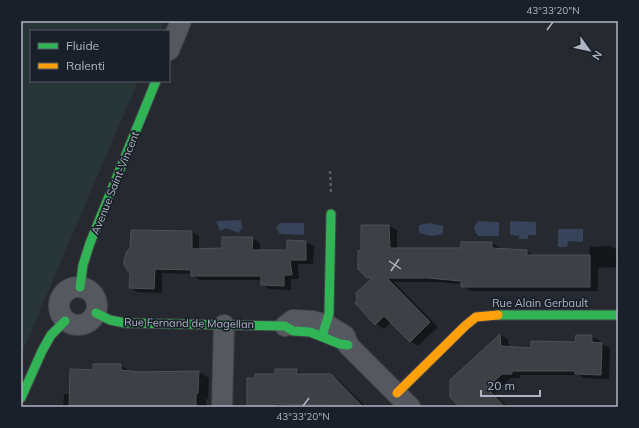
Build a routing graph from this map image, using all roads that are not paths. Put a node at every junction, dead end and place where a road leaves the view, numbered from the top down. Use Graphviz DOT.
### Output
graph roads {
  1 [pos="181,21"];
  2 [pos="170,48"];
  3 [pos="156,82"];
  4 [pos="331,214"];
  5 [pos="80,287"];
  6 [pos="96,313"];
  7 [pos="618,315"];
  8 [pos="65,321"];
  9 [pos="224,325"];
  10 [pos="285,326"];
  11 [pos="325,330"];
  12 [pos="397,393"];
  13 [pos="21,398"];
  14 [pos="222,407"];
  15 [pos="410,407"];
  1 -- 2 [label="street"];
  3 -- 5 [label="street, Avenue Saint-Vincent"];
  4 -- 11 [label="street"];
  5 -- 6 [label="street"];
  5 -- 8 [label="street"];
  6 -- 8 [label="street"];
  6 -- 9 [label="street, Rue Fernand de Magellan"];
  7 -- 12 [label="street, Rue Alain Gerbault"];
  8 -- 13 [label="street"];
  9 -- 10 [label="street, Rue Fernand de Magellan"];
  9 -- 14 [label="street"];
  10 -- 11 [label="street, Rue Fernand de Magellan"];
  11 -- 12 [label="street, Rue Fernand de Magellan"];
  12 -- 15 [label="street, Rue Fernand de Magellan"];
}
